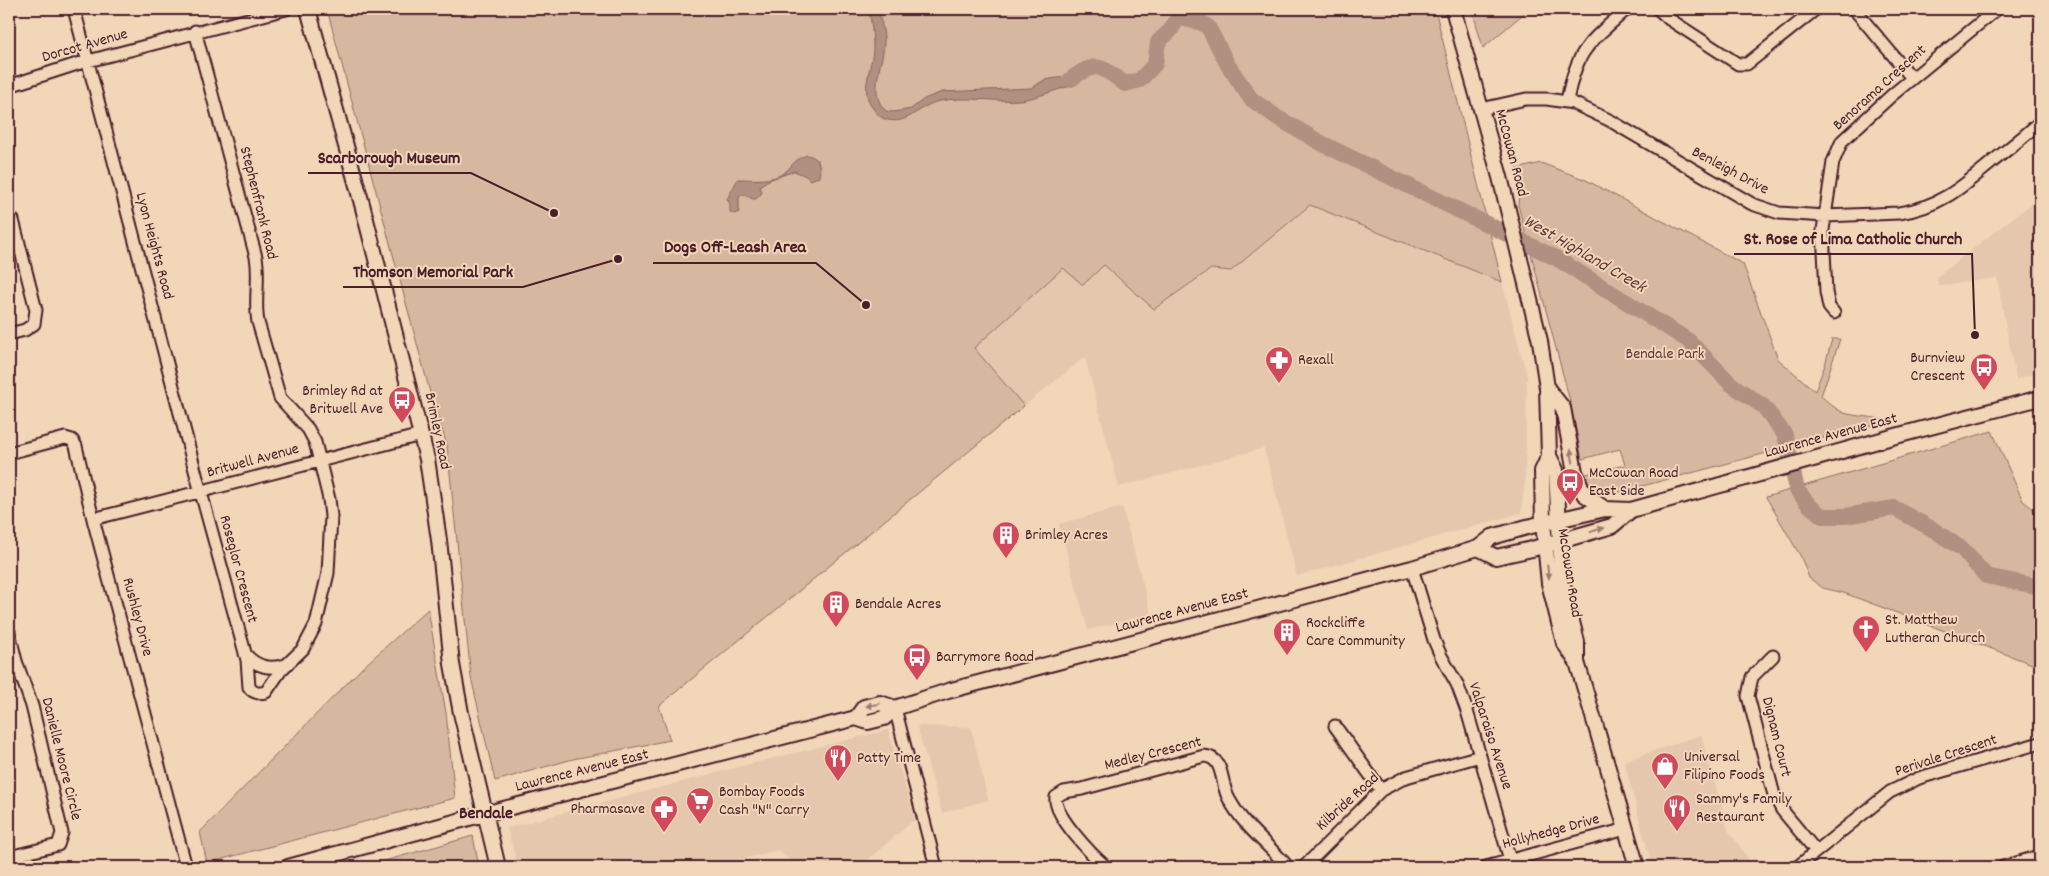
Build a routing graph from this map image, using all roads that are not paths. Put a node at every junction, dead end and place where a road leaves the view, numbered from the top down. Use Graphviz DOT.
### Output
graph roads {
  1 [pos="74,9"];
  2 [pos="286,9"];
  3 [pos="308,9"];
  4 [pos="1453,9"];
  5 [pos="1627,9"];
  6 [pos="1658,9"];
  7 [pos="1816,9"];
  8 [pos="1854,9"];
  9 [pos="1997,9"];
  10 [pos="195,32"];
  11 [pos="88,61"];
  12 [pos="1912,78"];
  13 [pos="9,86"];
  14 [pos="1567,101"];
  15 [pos="1481,109"];
  16 [pos="2040,122"];
  17 [pos="9,216"];
  18 [pos="1825,216"];
  19 [pos="1834,313"];
  20 [pos="9,334"];
  21 [pos="1546,388"];
  22 [pos="2040,398"];
  23 [pos="421,435"];
  24 [pos="9,453"];
  25 [pos="1549,456"];
  26 [pos="319,461"];
  27 [pos="201,492"];
  28 [pos="1605,509"];
  29 [pos="1631,510"];
  30 [pos="93,519"];
  31 [pos="1558,519"];
  32 [pos="1542,523"];
  33 [pos="1559,542"];
  34 [pos="1544,545"];
  35 [pos="1478,548"];
  36 [pos="1412,568"];
  37 [pos="9,632"];
  38 [pos="245,653"];
  39 [pos="1773,656"];
  40 [pos="1577,662"];
  41 [pos="286,665"];
  42 [pos="895,708"];
  43 [pos="1335,726"];
  44 [pos="2040,744"];
  45 [pos="1480,756"];
  46 [pos="1381,790"];
  47 [pos="484,814"];
  48 [pos="1626,829"];
  49 [pos="1816,851"];
  50 [pos="2040,856"];
  51 [pos="9,857"];
  52 [pos="1510,860"];
  53 [pos="186,867"];
  54 [pos="288,867"];
  55 [pos="498,867"];
  56 [pos="935,867"];
  57 [pos="1106,867"];
  58 [pos="1288,867"];
  59 [pos="1304,867"];
  60 [pos="1486,867"];
  61 [pos="1637,867"];
  62 [pos="1797,867"];
  63 [pos="2003,867"];
  1 -- 11 [label="street, Lyon Heights Road"];
  2 -- 10 [label="street, Dorcot Avenue"];
  3 -- 23 [label="main road, Brimley Road"];
  4 -- 15 [label="main road, McCowan Road"];
  5 -- 14 [label="street"];
  6 -- 7 [label="street"];
  8 -- 12 [label="street"];
  9 -- 12 [label="street, Benorama Crescent"];
  10 -- 11 [label="street, Dorcot Avenue"];
  10 -- 26 [label="street, Stephenfrank Road"];
  11 -- 13 [label="street, Dorcot Avenue"];
  11 -- 27 [label="street, Lyon Heights Road"];
  12 -- 18 [label="street, Benorama Crescent"];
  14 -- 15 [label="street, Benleigh Drive"];
  14 -- 18 [label="street, Benleigh Drive"];
  15 -- 21 [label="main road, McCowan Road"];
  16 -- 18 [label="street, Benleigh Drive"];
  17 -- 20 [label="street"];
  18 -- 19 [label="street, Benorama Crescent"];
  21 -- 25 [label="main road, McCowan Road"];
  28 -- 21 [label="main road, one-way"];
  22 -- 29 [label="main road, Lawrence Avenue East"];
  23 -- 26 [label="street, Britwell Avenue"];
  23 -- 47 [label="main road, Brimley Road"];
  24 -- 30 [label="street, Rushley Drive"];
  25 -- 31 [label="main road, McCowan Road"];
  25 -- 32 [label="main road, McCowan Road"];
  26 -- 27 [label="street, Britwell Avenue"];
  26 -- 41 [label="street, Roseglor Crescent"];
  27 -- 30 [label="street, Britwell Avenue"];
  27 -- 38 [label="street, Roseglor Crescent"];
  28 -- 29 [label="main road, Lawrence Avenue East"];
  28 -- 31 [label="main road, Lawrence Avenue East"];
  33 -- 29 [label="main road, Lawrence Avenue East, one-way"];
  30 -- 53 [label="street, Rushley Drive"];
  31 -- 32 [label="main road, Lawrence Avenue East"];
  31 -- 33 [label="main road, McCowan Road"];
  32 -- 34 [label="main road, McCowan Road"];
  32 -- 35 [label="main road, Lawrence Avenue East"];
  33 -- 34 [label="main road, Lawrence Avenue East"];
  33 -- 40 [label="main road, McCowan Road"];
  34 -- 35 [label="main road, Lawrence Avenue East"];
  34 -- 40 [label="main road, McCowan Road, one-way"];
  35 -- 36 [label="main road, Lawrence Avenue East"];
  36 -- 42 [label="main road, Lawrence Avenue East"];
  36 -- 45 [label="street, Valparaiso Avenue"];
  37 -- 51 [label="street, Danielle Moore Circle"];
  38 -- 41 [label="street"];
  38 -- 41 [label="street, Roseglor Crescent"];
  39 -- 49 [label="street, Dignam Court"];
  40 -- 48 [label="main road, McCowan Road"];
  42 -- 47 [label="main road, Lawrence Avenue East"];
  42 -- 56 [label="street"];
  43 -- 46 [label="street"];
  44 -- 49 [label="street, Perivale Crescent"];
  45 -- 46 [label="street, Kilbride Road"];
  45 -- 52 [label="street, Valparaiso Avenue"];
  46 -- 59 [label="street, Kilbride Road"];
  47 -- 54 [label="main road, Lawrence Avenue East"];
  47 -- 55 [label="main road, Brimley Road"];
  48 -- 52 [label="street, Hollyhedge Drive"];
  48 -- 61 [label="main road, McCowan Road"];
  49 -- 62 [label="street, Perivale Crescent"];
  50 -- 63 [label="street"];
  52 -- 60 [label="street, Hollyhedge Drive"];
  57 -- 58 [label="street, Medley Crescent"];
}
